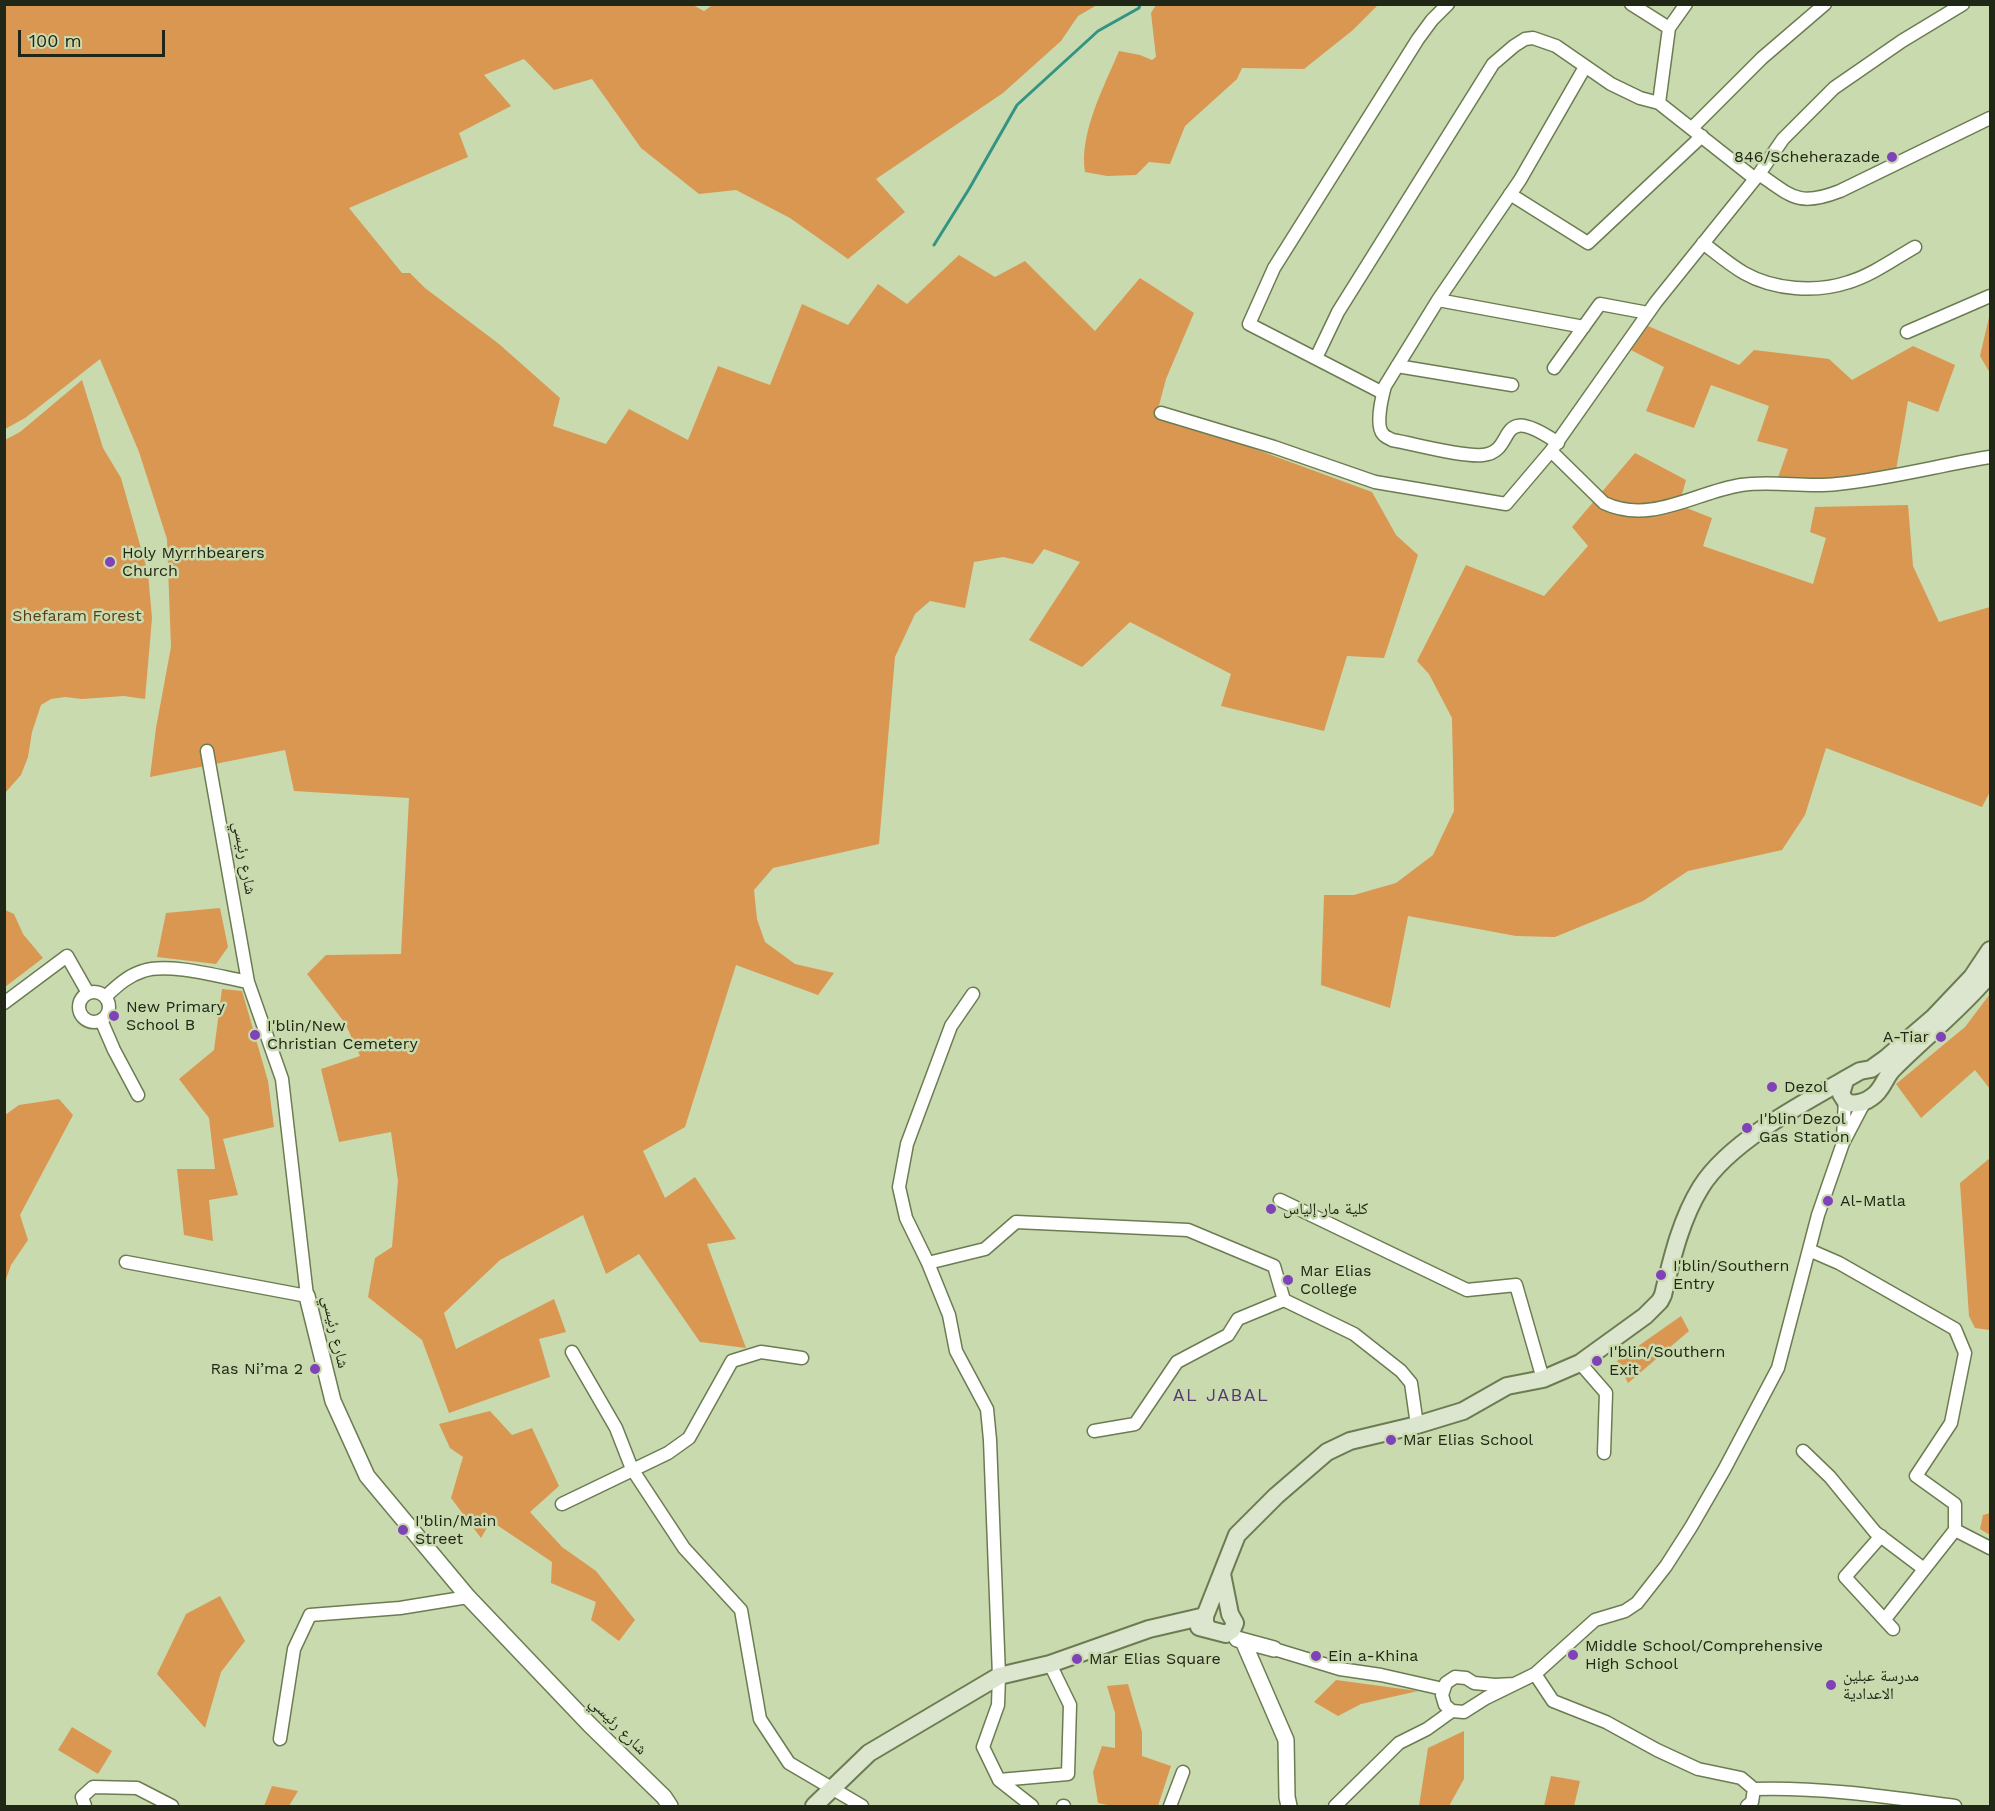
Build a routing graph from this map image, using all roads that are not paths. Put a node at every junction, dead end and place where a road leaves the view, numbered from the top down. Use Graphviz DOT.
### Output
graph roads {
  1 [pos="1448,4"];
  2 [pos="1631,4"];
  3 [pos="1686,4"];
  4 [pos="1825,4"];
  5 [pos="1963,4"];
  6 [pos="1669,28"];
  7 [pos="1585,67"];
  8 [pos="1659,103"];
  9 [pos="1990,118"];
  10 [pos="1697,132"];
  11 [pos="1756,176"];
  12 [pos="1510,194"];
  13 [pos="1703,243"];
  14 [pos="1915,247"];
  15 [pos="1990,296"];
  16 [pos="1438,300"];
  17 [pos="1648,313"];
  18 [pos="1584,327"];
  19 [pos="1907,332"];
  20 [pos="1316,358"];
  21 [pos="1397,366"];
  22 [pos="1554,368"];
  23 [pos="1512,385"];
  24 [pos="1383,393"];
  25 [pos="1161,413"];
  26 [pos="1554,447"];
  27 [pos="1990,457"];
  28 [pos="207,751"];
  29 [pos="1990,950"];
  30 [pos="1990,974"];
  31 [pos="248,982"];
  32 [pos="88,993"];
  33 [pos="972,994"];
  34 [pos="105,998"];
  35 [pos="4,1003"];
  36 [pos="101,1020"];
  37 [pos="1871,1069"];
  38 [pos="1881,1086"];
  39 [pos="1844,1093"];
  40 [pos="138,1095"];
  41 [pos="1865,1101"];
  42 [pos="1843,1143"];
  43 [pos="1280,1200"];
  44 [pos="1809,1250"];
  45 [pos="126,1262"];
  46 [pos="928,1263"];
  47 [pos="307,1296"];
  48 [pos="1284,1300"];
  49 [pos="572,1352"];
  50 [pos="802,1358"];
  51 [pos="1580,1363"];
  52 [pos="1543,1379"];
  53 [pos="1417,1425"];
  54 [pos="1094,1431"];
  55 [pos="1803,1451"];
  56 [pos="1604,1453"];
  57 [pos="632,1469"];
  58 [pos="562,1504"];
  59 [pos="1955,1530"];
  60 [pos="1881,1536"];
  61 [pos="1990,1548"];
  62 [pos="1924,1569"];
  63 [pos="468,1597"];
  64 [pos="1219,1621"];
  65 [pos="1243,1641"];
  66 [pos="1274,1648"];
  67 [pos="1050,1664"];
  68 [pos="1535,1674"];
  69 [pos="999,1676"];
  70 [pos="1474,1683"];
  71 [pos="1514,1684"];
  72 [pos="1443,1689"];
  73 [pos="1473,1707"];
  74 [pos="1452,1711"];
  75 [pos="280,1739"];
  76 [pos="1183,1772"];
  77 [pos="999,1780"];
  78 [pos="832,1789"];
  79 [pos="1754,1789"];
  80 [pos="85,1806"];
  81 [pos="172,1806"];
  82 [pos="670,1806"];
  83 [pos="814,1806"];
  84 [pos="862,1806"];
  85 [pos="1032,1806"];
  86 [pos="1170,1806"];
  87 [pos="1289,1806"];
  88 [pos="1335,1806"];
  89 [pos="1747,1806"];
  90 [pos="1955,1806"];
  1 -- 20 [label="street"];
  2 -- 6 [label="street"];
  3 -- 6 [label="street"];
  4 -- 10 [label="street"];
  5 -- 11 [label="street"];
  6 -- 8 [label="street"];
  7 -- 8 [label="street"];
  7 -- 12 [label="street"];
  7 -- 20 [label="street"];
  8 -- 10 [label="street"];
  9 -- 11 [label="street"];
  10 -- 11 [label="street"];
  10 -- 12 [label="street"];
  11 -- 13 [label="street"];
  12 -- 16 [label="street"];
  13 -- 14 [label="street"];
  13 -- 17 [label="street"];
  15 -- 19 [label="street"];
  16 -- 18 [label="street"];
  16 -- 21 [label="street"];
  17 -- 18 [label="street"];
  17 -- 26 [label="street"];
  18 -- 22 [label="street"];
  20 -- 24 [label="street"];
  21 -- 23 [label="street"];
  21 -- 24 [label="street"];
  24 -- 26 [label="street"];
  25 -- 26 [label="street"];
  26 -- 27 [label="street"];
  28 -- 31 [label="street, شارع رئيسي"];
  29 -- 37 [label="main road"];
  30 -- 38 [label="main road"];
  31 -- 34 [label="street"];
  31 -- 47 [label="street, شارع رئيسي"];
  32 -- 34 [label="street"];
  32 -- 35 [label="street"];
  32 -- 36 [label="street"];
  33 -- 46 [label="street"];
  34 -- 36 [label="street"];
  36 -- 40 [label="street"];
  37 -- 38 [label="main road"];
  37 -- 39 [label="main road"];
  38 -- 41 [label="main road"];
  39 -- 41 [label="main road"];
  39 -- 42 [label="street"];
  39 -- 51 [label="main road"];
  41 -- 42 [label="street"];
  42 -- 44 [label="street"];
  43 -- 52 [label="street"];
  44 -- 59 [label="street"];
  44 -- 68 [label="street"];
  45 -- 47 [label="street"];
  46 -- 48 [label="street"];
  46 -- 69 [label="street"];
  47 -- 63 [label="street, شارع رئيسي"];
  48 -- 53 [label="street"];
  48 -- 54 [label="street"];
  49 -- 57 [label="street"];
  50 -- 57 [label="street"];
  51 -- 52 [label="main road"];
  51 -- 56 [label="street"];
  52 -- 53 [label="main road"];
  53 -- 64 [label="main road"];
  55 -- 60 [label="street"];
  57 -- 58 [label="street"];
  57 -- 78 [label="street"];
  59 -- 61 [label="street"];
  59 -- 62 [label="street"];
  60 -- 62 [label="street"];
  60 -- 62 [label="street"];
  63 -- 75 [label="street"];
  63 -- 82 [label="street, شارع رئيسي"];
  64 -- 65 [label="street"];
  64 -- 66 [label="street"];
  64 -- 67 [label="main road"];
  65 -- 66 [label="street"];
  65 -- 87 [label="street"];
  66 -- 72 [label="street"];
  67 -- 69 [label="main road"];
  67 -- 77 [label="street"];
  68 -- 71 [label="street"];
  68 -- 79 [label="street"];
  69 -- 77 [label="street"];
  69 -- 78 [label="main road"];
  70 -- 71 [label="street"];
  70 -- 72 [label="street"];
  70 -- 73 [label="street"];
  71 -- 73 [label="street"];
  72 -- 74 [label="street"];
  73 -- 74 [label="street"];
  74 -- 88 [label="street"];
  76 -- 86 [label="street"];
  77 -- 85 [label="street"];
  78 -- 83 [label="main road"];
  78 -- 84 [label="street"];
  79 -- 89 [label="street"];
  79 -- 90 [label="street"];
  80 -- 81 [label="street"];
}
